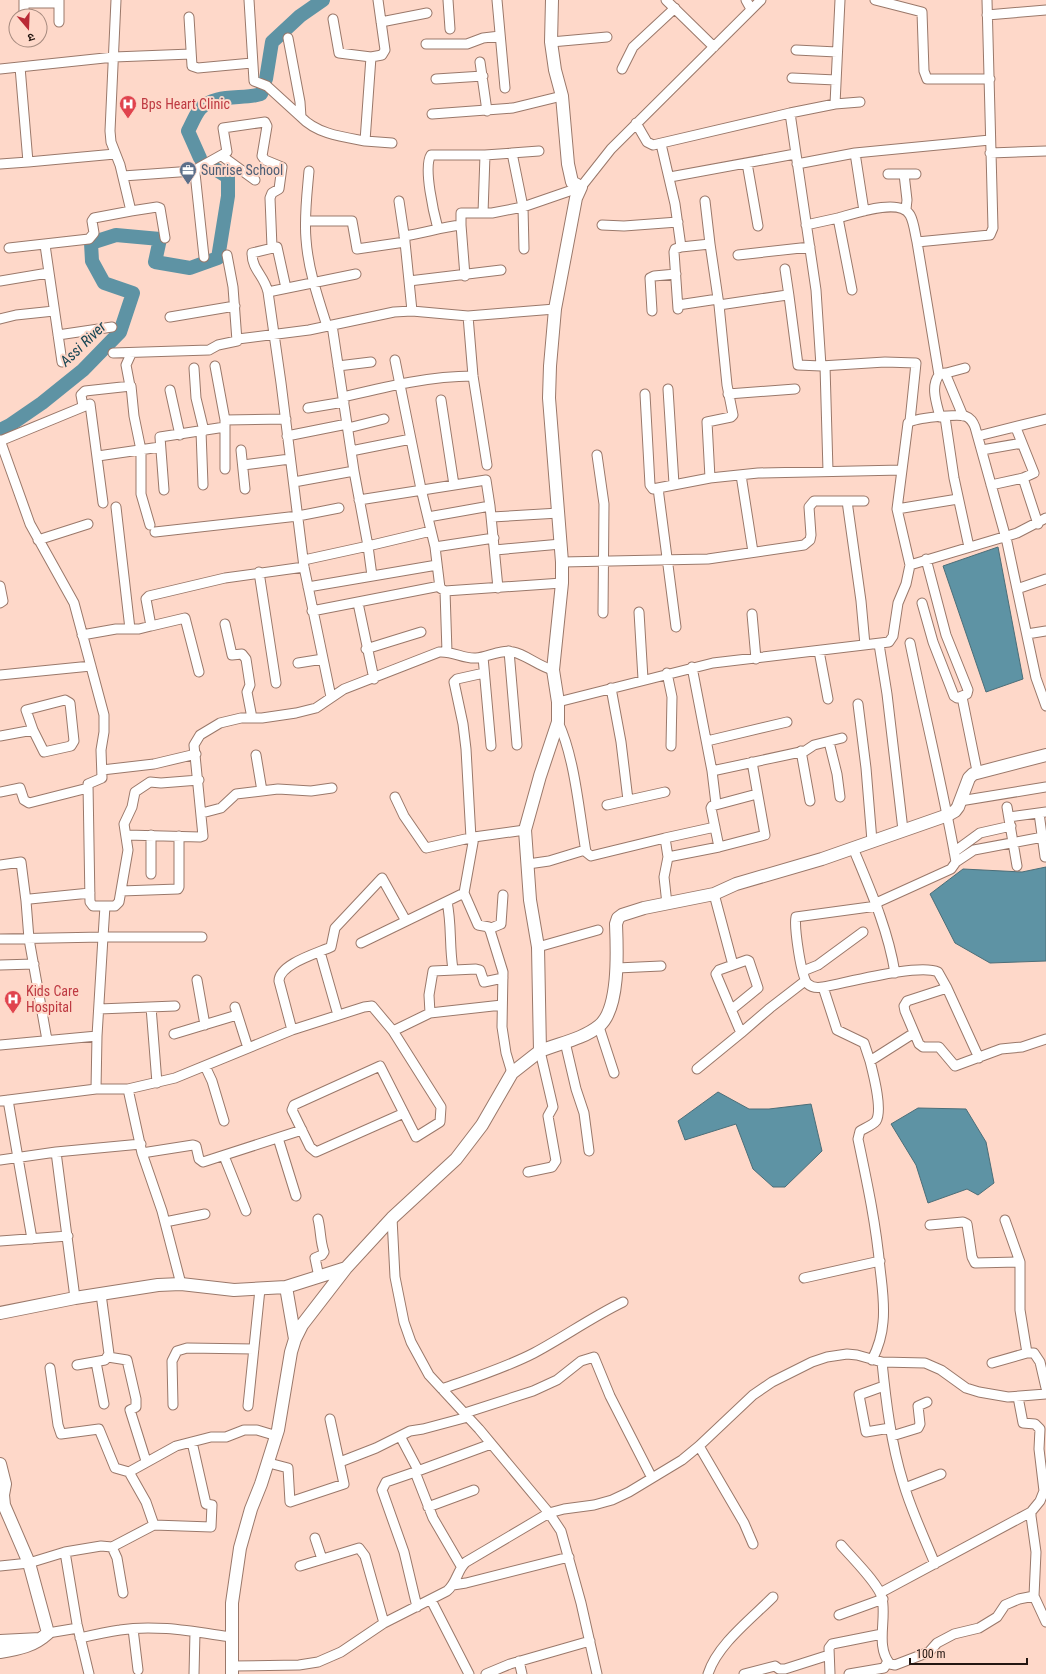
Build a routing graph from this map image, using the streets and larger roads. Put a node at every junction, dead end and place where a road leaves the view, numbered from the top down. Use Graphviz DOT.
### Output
graph roads {
  1 [pos="116,0"];
  2 [pos="249,0"];
  3 [pos="378,0"];
  4 [pos="448,0"];
  5 [pos="497,0"];
  6 [pos="552,0"];
  7 [pos="666,0"];
  8 [pos="746,0"];
  9 [pos="761,0"];
  10 [pos="840,0"];
  11 [pos="875,0"];
  12 [pos="987,0"];
  13 [pos="24,2"];
  14 [pos="59,2"];
  15 [pos="675,8"];
  16 [pos="751,9"];
  17 [pos="1046,10"];
  18 [pos="427,14"];
  19 [pos="987,15"];
  20 [pos="189,17"];
  21 [pos="333,19"];
  22 [pos="59,22"];
  23 [pos="381,22"];
  24 [pos="450,29"];
  25 [pos="500,36"];
  26 [pos="607,37"];
  27 [pos="288,38"];
  28 [pos="550,42"];
  29 [pos="426,44"];
  30 [pos="714,47"];
  31 [pos="796,50"];
  32 [pos="837,52"];
  33 [pos="191,54"];
  34 [pos="114,57"];
  35 [pos="371,57"];
  36 [pos="480,62"];
  37 [pos="252,63"];
  38 [pos="20,66"];
  39 [pos="0,69"];
  40 [pos="622,69"];
  41 [pos="483,76"];
  42 [pos="792,78"];
  43 [pos="436,79"];
  44 [pos="990,79"];
  45 [pos="836,80"];
  46 [pos="505,88"];
  47 [pos="562,96"];
  48 [pos="860,102"];
  49 [pos="835,104"];
  50 [pos="487,111"];
  51 [pos="432,114"];
  52 [pos="790,114"];
  53 [pos="301,117"];
  54 [pos="636,123"];
  55 [pos="990,140"];
  56 [pos="365,141"];
  57 [pos="392,143"];
  58 [pos="660,144"];
  59 [pos="539,151"];
  60 [pos="1046,151"];
  61 [pos="855,152"];
  62 [pos="512,153"];
  63 [pos="990,153"];
  64 [pos="115,154"];
  65 [pos="795,154"];
  66 [pos="222,156"];
  67 [pos="485,156"];
  68 [pos="28,162"];
  69 [pos="747,163"];
  70 [pos="0,164"];
  71 [pos="796,164"];
  72 [pos="193,171"];
  73 [pos="309,171"];
  74 [pos="888,174"];
  75 [pos="904,174"];
  76 [pos="916,174"];
  77 [pos="123,176"];
  78 [pos="670,176"];
  79 [pos="255,180"];
  80 [pos="581,187"];
  81 [pos="399,201"];
  82 [pos="705,201"];
  83 [pos="523,207"];
  84 [pos="906,210"];
  85 [pos="131,211"];
  86 [pos="864,211"];
  87 [pos="483,213"];
  88 [pos="838,218"];
  89 [pos="306,221"];
  90 [pos="678,222"];
  91 [pos="461,225"];
  92 [pos="602,225"];
  93 [pos="806,225"];
  94 [pos="758,226"];
  95 [pos="438,229"];
  96 [pos="165,238"];
  97 [pos="404,239"];
  98 [pos="917,242"];
  99 [pos="45,244"];
  100 [pos="710,244"];
  101 [pos="810,246"];
  102 [pos="272,247"];
  103 [pos="681,247"];
  104 [pos="9,248"];
  105 [pos="524,248"];
  106 [pos="227,255"];
  107 [pos="738,255"];
  108 [pos="204,257"];
  109 [pos="785,269"];
  110 [pos="501,270"];
  111 [pos="48,273"];
  112 [pos="356,274"];
  113 [pos="676,274"];
  114 [pos="465,276"];
  115 [pos="0,281"];
  116 [pos="409,281"];
  117 [pos="314,282"];
  118 [pos="286,288"];
  119 [pos="852,290"];
  120 [pos="268,292"];
  121 [pos="789,296"];
  122 [pos="718,302"];
  123 [pos="235,306"];
  124 [pos="555,309"];
  125 [pos="54,311"];
  126 [pos="412,311"];
  127 [pos="652,312"];
  128 [pos="468,316"];
  129 [pos="170,317"];
  130 [pos="0,319"];
  131 [pos="330,326"];
  132 [pos="112,327"];
  133 [pos="275,334"];
  134 [pos="58,335"];
  135 [pos="238,339"];
  136 [pos="113,354"];
  137 [pos="131,354"];
  138 [pos="395,360"];
  139 [pos="62,362"];
  140 [pos="371,362"];
  141 [pos="215,366"];
  142 [pos="338,366"];
  143 [pos="823,366"];
  144 [pos="194,368"];
  145 [pos="964,368"];
  146 [pos="942,374"];
  147 [pos="473,376"];
  148 [pos="400,385"];
  149 [pos="130,386"];
  150 [pos="668,389"];
  151 [pos="794,389"];
  152 [pos="170,390"];
  153 [pos="645,394"];
  154 [pos="728,394"];
  155 [pos="343,400"];
  156 [pos="441,400"];
  157 [pos="83,406"];
  158 [pos="308,408"];
  159 [pos="963,416"];
  160 [pos="943,417"];
  161 [pos="286,419"];
  162 [pos="384,419"];
  163 [pos="1046,419"];
  164 [pos="910,422"];
  165 [pos="225,423"];
  166 [pos="347,426"];
  167 [pos="1016,428"];
  168 [pos="202,431"];
  169 [pos="180,435"];
  170 [pos="288,436"];
  171 [pos="978,436"];
  172 [pos="411,439"];
  173 [pos="0,440"];
  174 [pos="1022,443"];
  175 [pos="160,447"];
  176 [pos="141,450"];
  177 [pos="241,450"];
  178 [pos="982,450"];
  179 [pos="351,451"];
  180 [pos="597,455"];
  181 [pos="98,456"];
  182 [pos="290,459"];
  183 [pos="244,465"];
  184 [pos="487,465"];
  185 [pos="225,469"];
  186 [pos="902,470"];
  187 [pos="354,471"];
  188 [pos="828,471"];
  189 [pos="741,475"];
  190 [pos="710,478"];
  191 [pos="1023,478"];
  192 [pos="294,482"];
  193 [pos="674,484"];
  194 [pos="203,485"];
  195 [pos="454,485"];
  196 [pos="991,485"];
  197 [pos="658,488"];
  198 [pos="245,489"];
  199 [pos="421,489"];
  200 [pos="164,490"];
  201 [pos="958,499"];
  202 [pos="359,500"];
  203 [pos="847,501"];
  204 [pos="864,501"];
  205 [pos="103,503"];
  206 [pos="490,506"];
  207 [pos="116,507"];
  208 [pos="339,508"];
  209 [pos="897,509"];
  210 [pos="558,513"];
  211 [pos="298,516"];
  212 [pos="428,517"];
  213 [pos="492,517"];
  214 [pos="1046,518"];
  215 [pos="88,524"];
  216 [pos="1038,524"];
  217 [pos="431,531"];
  218 [pos="1005,537"];
  219 [pos="494,538"];
  220 [pos="38,540"];
  221 [pos="561,544"];
  222 [pos="368,546"];
  223 [pos="435,547"];
  224 [pos="969,547"];
  225 [pos="496,550"];
  226 [pos="753,552"];
  227 [pos="666,559"];
  228 [pos="926,559"];
  229 [pos="602,561"];
  230 [pos="562,562"];
  231 [pos="304,564"];
  232 [pos="437,565"];
  233 [pos="910,565"];
  234 [pos="259,572"];
  235 [pos="372,576"];
  236 [pos="1046,579"];
  237 [pos="562,583"];
  238 [pos="0,586"];
  239 [pos="308,588"];
  240 [pos="442,588"];
  241 [pos="498,588"];
  242 [pos="1017,589"];
  243 [pos="0,603"];
  244 [pos="358,603"];
  245 [pos="922,603"];
  246 [pos="312,611"];
  247 [pos="603,612"];
  248 [pos="639,612"];
  249 [pos="752,614"];
  250 [pos="225,624"];
  251 [pos="151,626"];
  252 [pos="676,627"];
  253 [pos="130,629"];
  254 [pos="1046,630"];
  255 [pos="421,632"];
  256 [pos="1027,634"];
  257 [pos="82,635"];
  258 [pos="910,643"];
  259 [pos="879,644"];
  260 [pos="865,645"];
  261 [pos="366,649"];
  262 [pos="509,651"];
  263 [pos="819,651"];
  264 [pos="447,652"];
  265 [pos="483,657"];
  266 [pos="323,659"];
  267 [pos="756,659"];
  268 [pos="298,663"];
  269 [pos="91,666"];
  270 [pos="692,667"];
  271 [pos="553,670"];
  272 [pos="199,672"];
  273 [pos="484,673"];
  274 [pos="667,673"];
  275 [pos="0,676"];
  276 [pos="374,678"];
  277 [pos="643,680"];
  278 [pos="276,683"];
  279 [pos="611,688"];
  280 [pos="331,697"];
  281 [pos="962,697"];
  282 [pos="828,699"];
  283 [pos="558,702"];
  284 [pos="858,704"];
  285 [pos="1046,706"];
  286 [pos="252,718"];
  287 [pos="558,722"];
  288 [pos="788,722"];
  289 [pos="33,730"];
  290 [pos="0,736"];
  291 [pos="842,738"];
  292 [pos="707,741"];
  293 [pos="829,742"];
  294 [pos="517,745"];
  295 [pos="491,746"];
  296 [pos="671,746"];
  297 [pos="801,751"];
  298 [pos="196,754"];
  299 [pos="256,755"];
  300 [pos="1046,755"];
  301 [pos="752,762"];
  302 [pos="102,770"];
  303 [pos="712,771"];
  304 [pos="977,772"];
  305 [pos="199,780"];
  306 [pos="88,788"];
  307 [pos="332,788"];
  308 [pos="1046,788"];
  309 [pos="262,791"];
  310 [pos="0,792"];
  311 [pos="665,792"];
  312 [pos="757,794"];
  313 [pos="395,797"];
  314 [pos="840,797"];
  315 [pos="628,800"];
  316 [pos="810,801"];
  317 [pos="960,801"];
  318 [pos="716,804"];
  319 [pos="607,805"];
  320 [pos="1007,807"];
  321 [pos="1042,812"];
  322 [pos="202,813"];
  323 [pos="948,815"];
  324 [pos="1009,817"];
  325 [pos="1011,826"];
  326 [pos="715,827"];
  327 [pos="525,830"];
  328 [pos="903,830"];
  329 [pos="127,835"];
  330 [pos="151,835"];
  331 [pos="179,836"];
  332 [pos="1043,837"];
  333 [pos="472,838"];
  334 [pos="665,838"];
  335 [pos="872,841"];
  336 [pos="1014,842"];
  337 [pos="719,848"];
  338 [pos="853,848"];
  339 [pos="586,852"];
  340 [pos="668,857"];
  341 [pos="955,857"];
  342 [pos="1045,857"];
  343 [pos="528,864"];
  344 [pos="0,865"];
  345 [pos="1017,866"];
  346 [pos="151,874"];
  347 [pos="121,891"];
  348 [pos="90,893"];
  349 [pos="464,893"];
  350 [pos="714,894"];
  351 [pos="503,895"];
  352 [pos="26,901"];
  353 [pos="447,902"];
  354 [pos="668,904"];
  355 [pos="876,904"];
  356 [pos="105,906"];
  357 [pos="406,921"];
  358 [pos="489,929"];
  359 [pos="598,930"];
  360 [pos="863,932"];
  361 [pos="104,937"];
  362 [pos="202,937"];
  363 [pos="0,938"];
  364 [pos="29,939"];
  365 [pos="361,943"];
  366 [pos="538,947"];
  367 [pos="320,952"];
  368 [pos="34,964"];
  369 [pos="0,965"];
  370 [pos="733,965"];
  371 [pos="661,966"];
  372 [pos="617,968"];
  373 [pos="453,969"];
  374 [pos="803,971"];
  375 [pos="895,973"];
  376 [pos="503,978"];
  377 [pos="197,980"];
  378 [pos="805,981"];
  379 [pos="823,987"];
  380 [pos="947,988"];
  381 [pos="502,1005"];
  382 [pos="175,1006"];
  383 [pos="151,1007"];
  384 [pos="98,1009"];
  385 [pos="731,1010"];
  386 [pos="430,1013"];
  387 [pos="338,1015"];
  388 [pos="205,1025"];
  389 [pos="599,1027"];
  390 [pos="292,1030"];
  391 [pos="393,1031"];
  392 [pos="741,1033"];
  393 [pos="174,1034"];
  394 [pos="914,1034"];
  395 [pos="97,1036"];
  396 [pos="47,1040"];
  397 [pos="1046,1040"];
  398 [pos="565,1042"];
  399 [pos="0,1045"];
  400 [pos="248,1048"];
  401 [pos="540,1051"];
  402 [pos="979,1058"];
  403 [pos="870,1061"];
  404 [pos="205,1066"];
  405 [pos="698,1069"];
  406 [pos="512,1073"];
  407 [pos="614,1073"];
  408 [pos="157,1083"];
  409 [pos="96,1089"];
  410 [pos="128,1089"];
  411 [pos="4,1100"];
  412 [pos="404,1114"];
  413 [pos="224,1121"];
  414 [pos="302,1130"];
  415 [pos="278,1138"];
  416 [pos="141,1148"];
  417 [pos="589,1151"];
  418 [pos="56,1152"];
  419 [pos="224,1156"];
  420 [pos="18,1158"];
  421 [pos="0,1160"];
  422 [pos="528,1172"];
  423 [pos="296,1196"];
  424 [pos="246,1211"];
  425 [pos="205,1214"];
  426 [pos="392,1218"];
  427 [pos="318,1219"];
  428 [pos="1005,1220"];
  429 [pos="165,1222"];
  430 [pos="930,1225"];
  431 [pos="68,1236"];
  432 [pos="32,1239"];
  433 [pos="0,1241"];
  434 [pos="880,1261"];
  435 [pos="1020,1262"];
  436 [pos="346,1268"];
  437 [pos="319,1277"];
  438 [pos="804,1278"];
  439 [pos="181,1284"];
  440 [pos="286,1287"];
  441 [pos="260,1289"];
  442 [pos="100,1294"];
  443 [pos="75,1298"];
  444 [pos="623,1302"];
  445 [pos="0,1313"];
  446 [pos="295,1339"];
  447 [pos="254,1349"];
  448 [pos="1027,1353"];
  449 [pos="108,1357"];
  450 [pos="872,1360"];
  451 [pos="96,1362"];
  452 [pos="882,1362"];
  453 [pos="992,1363"];
  454 [pos="77,1365"];
  455 [pos="50,1368"];
  456 [pos="884,1386"];
  457 [pos="442,1388"];
  458 [pos="1046,1388"];
  459 [pos="1046,1394"];
  460 [pos="1018,1397"];
  461 [pos="927,1402"];
  462 [pos="104,1404"];
  463 [pos="173,1405"];
  464 [pos="248,1406"];
  465 [pos="466,1415"];
  466 [pos="330,1419"];
  467 [pos="891,1432"];
  468 [pos="277,1436"];
  469 [pos="400,1436"];
  470 [pos="192,1442"];
  471 [pos="491,1444"];
  472 [pos="699,1446"];
  473 [pos="146,1461"];
  474 [pos="340,1462"];
  475 [pos="269,1463"];
  476 [pos="0,1464"];
  477 [pos="416,1471"];
  478 [pos="129,1472"];
  479 [pos="941,1474"];
  480 [pos="652,1478"];
  481 [pos="905,1488"];
  482 [pos="474,1490"];
  483 [pos="428,1507"];
  484 [pos="1032,1512"];
  485 [pos="549,1513"];
  486 [pos="154,1525"];
  487 [pos="315,1538"];
  488 [pos="753,1544"];
  489 [pos="841,1545"];
  490 [pos="112,1547"];
  491 [pos="65,1552"];
  492 [pos="569,1557"];
  493 [pos="322,1559"];
  494 [pos="29,1564"];
  495 [pos="935,1564"];
  496 [pos="0,1566"];
  497 [pos="300,1566"];
  498 [pos="461,1566"];
  499 [pos="453,1585"];
  500 [pos="123,1593"];
  501 [pos="882,1596"];
  502 [pos="1034,1596"];
  503 [pos="773,1597"];
  504 [pos="431,1600"];
  505 [pos="417,1606"];
  506 [pos="839,1615"];
  507 [pos="1046,1622"];
  508 [pos="384,1623"];
  509 [pos="133,1629"];
  510 [pos="195,1632"];
  511 [pos="79,1633"];
  512 [pos="882,1634"];
  513 [pos="45,1636"];
  514 [pos="231,1637"];
  515 [pos="0,1641"];
  516 [pos="590,1641"];
  517 [pos="0,1652"];
  518 [pos="829,1655"];
  519 [pos="888,1661"];
  520 [pos="519,1662"];
  521 [pos="138,1670"];
  522 [pos="232,1670"];
  523 [pos="90,1674"];
  524 [pos="194,1674"];
  525 [pos="469,1674"];
  526 [pos="486,1674"];
  527 [pos="522,1674"];
  528 [pos="597,1674"];
  529 [pos="708,1674"];
  530 [pos="744,1674"];
  531 [pos="830,1674"];
  532 [pos="849,1674"];
  1 -- 34 [label="street"];
  2 -- 37 [label="street"];
  3 -- 23 [label="street"];
  4 -- 24 [label="street"];
  5 -- 25 [label="street"];
  6 -- 28 [label="street"];
  7 -- 15 [label="street"];
  8 -- 16 [label="street"];
  9 -- 16 [label="street"];
  10 -- 32 [label="street"];
  11 -- 44 [label="street"];
  12 -- 19 [label="street"];
  13 -- 14 [label="street"];
  14 -- 22 [label="street"];
  15 -- 30 [label="street"];
  15 -- 40 [label="street"];
  16 -- 30 [label="street"];
  17 -- 19 [label="street"];
  18 -- 23 [label="street"];
  19 -- 44 [label="street"];
  20 -- 33 [label="street"];
  21 -- 35 [label="street"];
  23 -- 35 [label="street"];
  25 -- 29 [label="street"];
  25 -- 46 [label="street"];
  26 -- 28 [label="street"];
  27 -- 53 [label="street"];
  28 -- 47 [label="street"];
  30 -- 54 [label="street"];
  31 -- 32 [label="street"];
  32 -- 45 [label="street"];
  33 -- 34 [label="street"];
  33 -- 37 [label="street"];
  34 -- 38 [label="street"];
  34 -- 64 [label="street"];
  35 -- 56 [label="street"];
  36 -- 41 [label="street"];
  37 -- 53 [label="street"];
  38 -- 39 [label="street"];
  38 -- 68 [label="street"];
  41 -- 43 [label="street"];
  41 -- 50 [label="street"];
  42 -- 45 [label="street"];
  44 -- 55 [label="street"];
  45 -- 49 [label="street"];
  47 -- 50 [label="street"];
  47 -- 80 [label="street"];
  48 -- 49 [label="street"];
  49 -- 52 [label="street"];
  50 -- 51 [label="street"];
  52 -- 58 [label="street"];
  52 -- 65 [label="street"];
  53 -- 56 [label="street"];
  54 -- 58 [label="street"];
  54 -- 80 [label="street"];
  55 -- 61 [label="street"];
  55 -- 63 [label="street"];
  56 -- 57 [label="street"];
  58 -- 78 [label="street"];
  59 -- 62 [label="street"];
  60 -- 63 [label="street"];
  61 -- 71 [label="street"];
  61 -- 86 [label="street"];
  62 -- 67 [label="street"];
  62 -- 83 [label="street"];
  63 -- 98 [label="street"];
  64 -- 68 [label="street"];
  64 -- 77 [label="street"];
  65 -- 69 [label="street"];
  65 -- 71 [label="street"];
  66 -- 72 [label="street"];
  66 -- 79 [label="street"];
  66 -- 102 [label="street"];
  67 -- 87 [label="street"];
  67 -- 95 [label="street"];
  68 -- 70 [label="street"];
  69 -- 78 [label="street"];
  69 -- 94 [label="street"];
  71 -- 93 [label="street"];
  72 -- 77 [label="street"];
  72 -- 108 [label="street"];
  73 -- 89 [label="street"];
  74 -- 75 [label="street"];
  75 -- 76 [label="street"];
  75 -- 84 [label="street"];
  77 -- 85 [label="street"];
  78 -- 90 [label="street"];
  80 -- 83 [label="street"];
  80 -- 124 [label="street"];
  81 -- 97 [label="street"];
  82 -- 100 [label="street"];
  83 -- 87 [label="street"];
  83 -- 105 [label="street"];
  84 -- 86 [label="street"];
  84 -- 98 [label="street"];
  85 -- 96 [label="street"];
  85 -- 99 [label="street"];
  86 -- 88 [label="street"];
  87 -- 91 [label="street"];
  88 -- 93 [label="street"];
  88 -- 119 [label="street"];
  89 -- 97 [label="street"];
  89 -- 117 [label="street"];
  90 -- 92 [label="street"];
  90 -- 103 [label="street"];
  91 -- 95 [label="street"];
  91 -- 114 [label="street"];
  93 -- 101 [label="street"];
  95 -- 97 [label="street"];
  97 -- 116 [label="street"];
  98 -- 146 [label="street"];
  99 -- 104 [label="street"];
  99 -- 111 [label="street"];
  100 -- 103 [label="street"];
  100 -- 122 [label="street"];
  101 -- 107 [label="street"];
  101 -- 143 [label="street"];
  102 -- 118 [label="street"];
  102 -- 120 [label="street"];
  103 -- 113 [label="street"];
  106 -- 123 [label="street"];
  109 -- 121 [label="street"];
  110 -- 114 [label="street"];
  111 -- 115 [label="street"];
  111 -- 125 [label="street"];
  112 -- 117 [label="street"];
  113 -- 122 [label="street"];
  113 -- 127 [label="street"];
  114 -- 116 [label="street"];
  116 -- 126 [label="street"];
  117 -- 118 [label="street"];
  117 -- 131 [label="street"];
  118 -- 120 [label="street"];
  120 -- 133 [label="street"];
  121 -- 122 [label="street"];
  121 -- 143 [label="street"];
  122 -- 154 [label="street"];
  123 -- 129 [label="street"];
  123 -- 135 [label="street"];
  124 -- 128 [label="street"];
  124 -- 210 [label="street"];
  125 -- 130 [label="street"];
  125 -- 134 [label="street"];
  126 -- 128 [label="street"];
  126 -- 131 [label="street"];
  128 -- 147 [label="street"];
  131 -- 133 [label="street"];
  131 -- 142 [label="street"];
  132 -- 134 [label="street"];
  133 -- 135 [label="street"];
  133 -- 161 [label="street"];
  134 -- 139 [label="street"];
  135 -- 137 [label="street"];
  136 -- 137 [label="street"];
  137 -- 149 [label="street"];
  138 -- 148 [label="street"];
  140 -- 142 [label="street"];
  141 -- 165 [label="street"];
  142 -- 155 [label="street"];
  143 -- 164 [label="street"];
  143 -- 188 [label="street"];
  144 -- 168 [label="street"];
  145 -- 146 [label="street"];
  146 -- 159 [label="street"];
  146 -- 160 [label="street"];
  147 -- 148 [label="street"];
  147 -- 184 [label="street"];
  148 -- 155 [label="street"];
  148 -- 172 [label="street"];
  149 -- 157 [label="street"];
  149 -- 176 [label="street"];
  150 -- 193 [label="street"];
  151 -- 154 [label="street"];
  152 -- 169 [label="street"];
  153 -- 197 [label="street"];
  154 -- 190 [label="street"];
  155 -- 158 [label="street"];
  155 -- 166 [label="street"];
  156 -- 195 [label="street"];
  157 -- 173 [label="street"];
  157 -- 181 [label="street"];
  159 -- 160 [label="street"];
  159 -- 171 [label="street"];
  160 -- 164 [label="street"];
  160 -- 201 [label="street"];
  161 -- 165 [label="street"];
  161 -- 170 [label="street"];
  162 -- 166 [label="street"];
  163 -- 167 [label="street"];
  164 -- 186 [label="street"];
  165 -- 168 [label="street"];
  165 -- 185 [label="street"];
  166 -- 170 [label="street"];
  166 -- 179 [label="street"];
  167 -- 171 [label="street"];
  167 -- 174 [label="street"];
  168 -- 169 [label="street"];
  168 -- 194 [label="street"];
  169 -- 175 [label="street"];
  170 -- 182 [label="street"];
  171 -- 178 [label="street"];
  172 -- 179 [label="street"];
  172 -- 199 [label="street"];
  173 -- 220 [label="street"];
  174 -- 178 [label="street"];
  174 -- 191 [label="street"];
  175 -- 176 [label="street"];
  175 -- 200 [label="street"];
  176 -- 181 [label="street"];
  176 -- 211 [label="street"];
  177 -- 183 [label="street"];
  178 -- 196 [label="street"];
  179 -- 187 [label="street"];
  180 -- 229 [label="street"];
  181 -- 205 [label="street"];
  182 -- 183 [label="street"];
  182 -- 192 [label="street"];
  183 -- 198 [label="street"];
  186 -- 188 [label="street"];
  186 -- 209 [label="street"];
  187 -- 192 [label="street"];
  187 -- 202 [label="street"];
  188 -- 189 [label="street"];
  189 -- 190 [label="street"];
  189 -- 226 [label="street"];
  190 -- 193 [label="street"];
  191 -- 196 [label="street"];
  191 -- 216 [label="street"];
  192 -- 211 [label="street"];
  193 -- 197 [label="street"];
  195 -- 199 [label="street"];
  195 -- 206 [label="street"];
  196 -- 218 [label="street"];
  197 -- 227 [label="street"];
  199 -- 202 [label="street"];
  199 -- 212 [label="street"];
  201 -- 209 [label="street"];
  201 -- 224 [label="street"];
  202 -- 222 [label="street"];
  203 -- 204 [label="street"];
  203 -- 226 [label="street"];
  203 -- 260 [label="street"];
  206 -- 212 [label="street"];
  206 -- 213 [label="street"];
  207 -- 253 [label="street"];
  208 -- 211 [label="street"];
  209 -- 233 [label="street"];
  210 -- 213 [label="street"];
  210 -- 221 [label="street"];
  211 -- 231 [label="street"];
  212 -- 217 [label="street"];
  213 -- 219 [label="street"];
  214 -- 216 [label="street"];
  215 -- 220 [label="street"];
  216 -- 218 [label="street"];
  217 -- 222 [label="street"];
  217 -- 223 [label="street"];
  218 -- 224 [label="street"];
  218 -- 242 [label="street"];
  219 -- 223 [label="street"];
  219 -- 225 [label="street"];
  220 -- 257 [label="street"];
  221 -- 225 [label="street"];
  221 -- 230 [label="street"];
  222 -- 231 [label="street"];
  222 -- 235 [label="street"];
  223 -- 232 [label="street"];
  224 -- 228 [label="street"];
  225 -- 241 [label="street"];
  226 -- 227 [label="street"];
  227 -- 229 [label="street"];
  227 -- 252 [label="street"];
  228 -- 233 [label="street"];
  228 -- 281 [label="street"];
  229 -- 230 [label="street"];
  229 -- 247 [label="street"];
  230 -- 237 [label="street"];
  231 -- 234 [label="street"];
  231 -- 239 [label="street"];
  232 -- 235 [label="street"];
  232 -- 240 [label="street"];
  233 -- 259 [label="street"];
  234 -- 251 [label="street"];
  234 -- 278 [label="street"];
  235 -- 239 [label="street"];
  236 -- 242 [label="street"];
  237 -- 241 [label="street"];
  237 -- 271 [label="street"];
  238 -- 243 [label="street"];
  239 -- 246 [label="street"];
  240 -- 241 [label="street"];
  240 -- 244 [label="street"];
  240 -- 264 [label="street"];
  242 -- 256 [label="street"];
  244 -- 246 [label="street"];
  244 -- 261 [label="street"];
  245 -- 281 [label="street"];
  246 -- 266 [label="street"];
  248 -- 277 [label="street"];
  249 -- 267 [label="street"];
  250 -- 286 [label="street"];
  251 -- 253 [label="street"];
  251 -- 272 [label="street"];
  253 -- 257 [label="street"];
  254 -- 256 [label="street"];
  255 -- 261 [label="street"];
  256 -- 285 [label="street"];
  257 -- 269 [label="street"];
  258 -- 323 [label="street"];
  259 -- 260 [label="street"];
  259 -- 328 [label="street"];
  260 -- 263 [label="street"];
  261 -- 276 [label="street"];
  262 -- 265 [label="street"];
  262 -- 271 [label="street"];
  262 -- 294 [label="street"];
  263 -- 267 [label="street"];
  263 -- 282 [label="street"];
  264 -- 265 [label="street"];
  264 -- 276 [label="street"];
  265 -- 273 [label="street"];
  266 -- 268 [label="street"];
  266 -- 280 [label="street"];
  267 -- 270 [label="street"];
  269 -- 275 [label="street"];
  269 -- 302 [label="street"];
  270 -- 274 [label="street"];
  270 -- 292 [label="street"];
  271 -- 283 [label="street"];
  273 -- 295 [label="street"];
  273 -- 333 [label="street"];
  274 -- 277 [label="street"];
  274 -- 296 [label="street"];
  276 -- 280 [label="street"];
  277 -- 279 [label="street"];
  279 -- 283 [label="street"];
  279 -- 315 [label="street"];
  280 -- 286 [label="street"];
  281 -- 304 [label="street"];
  283 -- 287 [label="street"];
  284 -- 335 [label="street"];
  286 -- 298 [label="street"];
  287 -- 327 [label="street"];
  287 -- 339 [label="street"];
  288 -- 292 [label="street"];
  289 -- 289 [label="street"];
  289 -- 290 [label="street"];
  291 -- 293 [label="street"];
  292 -- 303 [label="street"];
  293 -- 297 [label="street"];
  293 -- 314 [label="street"];
  297 -- 301 [label="street"];
  297 -- 316 [label="street"];
  298 -- 302 [label="street"];
  298 -- 305 [label="street"];
  299 -- 309 [label="street"];
  300 -- 304 [label="street"];
  301 -- 303 [label="street"];
  301 -- 312 [label="street"];
  302 -- 306 [label="street"];
  303 -- 318 [label="street"];
  304 -- 317 [label="street"];
  305 -- 322 [label="street"];
  305 -- 329 [label="street"];
  306 -- 310 [label="street"];
  306 -- 348 [label="street"];
  307 -- 309 [label="street"];
  308 -- 317 [label="street"];
  309 -- 322 [label="street"];
  311 -- 315 [label="street"];
  312 -- 318 [label="street"];
  312 -- 337 [label="street"];
  313 -- 333 [label="street"];
  315 -- 319 [label="street"];
  317 -- 323 [label="street"];
  318 -- 326 [label="street"];
  320 -- 324 [label="street"];
  321 -- 324 [label="street"];
  321 -- 332 [label="street"];
  322 -- 331 [label="street"];
  323 -- 328 [label="street"];
  323 -- 341 [label="street"];
  324 -- 325 [label="street"];
  325 -- 336 [label="street"];
  325 -- 341 [label="street"];
  326 -- 334 [label="street"];
  326 -- 337 [label="street"];
  327 -- 333 [label="street"];
  327 -- 343 [label="street"];
  328 -- 335 [label="street"];
  329 -- 330 [label="street"];
  329 -- 347 [label="street"];
  330 -- 331 [label="street"];
  330 -- 346 [label="street"];
  331 -- 347 [label="street"];
  332 -- 336 [label="street"];
  332 -- 342 [label="street"];
  333 -- 349 [label="street"];
  334 -- 339 [label="street"];
  334 -- 340 [label="street"];
  335 -- 338 [label="street"];
  336 -- 341 [label="street"];
  336 -- 345 [label="street"];
  337 -- 340 [label="street"];
  338 -- 350 [label="street"];
  338 -- 355 [label="street"];
  339 -- 343 [label="street"];
  340 -- 354 [label="street"];
  341 -- 355 [label="street"];
  343 -- 366 [label="street"];
  344 -- 352 [label="street"];
  347 -- 356 [label="street"];
  348 -- 352 [label="street"];
  348 -- 356 [label="street"];
  349 -- 353 [label="street"];
  349 -- 358 [label="street"];
  350 -- 354 [label="street"];
  350 -- 370 [label="street"];
  351 -- 358 [label="street"];
  352 -- 364 [label="street"];
  353 -- 357 [label="street"];
  353 -- 373 [label="street"];
  354 -- 372 [label="street"];
  355 -- 374 [label="street"];
  355 -- 375 [label="street"];
  356 -- 361 [label="street"];
  357 -- 365 [label="street"];
  357 -- 367 [label="street"];
  358 -- 376 [label="street"];
  359 -- 366 [label="street"];
  360 -- 374 [label="street"];
  361 -- 362 [label="street"];
  361 -- 364 [label="street"];
  361 -- 384 [label="street"];
  363 -- 364 [label="street"];
  364 -- 368 [label="street"];
  366 -- 401 [label="street"];
  367 -- 387 [label="street"];
  367 -- 390 [label="street"];
  368 -- 369 [label="street"];
  368 -- 396 [label="street"];
  370 -- 385 [label="street"];
  370 -- 385 [label="street"];
  371 -- 372 [label="street"];
  372 -- 389 [label="street"];
  373 -- 376 [label="street"];
  373 -- 386 [label="street"];
  374 -- 378 [label="street"];
  375 -- 379 [label="street"];
  375 -- 380 [label="street"];
  376 -- 381 [label="street"];
  377 -- 388 [label="street"];
  378 -- 379 [label="street"];
  378 -- 392 [label="street"];
  379 -- 403 [label="street"];
  380 -- 394 [label="street"];
  380 -- 402 [label="street"];
  381 -- 386 [label="street"];
  381 -- 406 [label="street"];
  382 -- 383 [label="street"];
  383 -- 384 [label="street"];
  383 -- 408 [label="street"];
  384 -- 395 [label="street"];
  385 -- 392 [label="street"];
  386 -- 391 [label="street"];
  387 -- 390 [label="street"];
  387 -- 391 [label="street"];
  388 -- 393 [label="street"];
  388 -- 400 [label="street"];
  389 -- 398 [label="street"];
  389 -- 407 [label="street"];
  390 -- 400 [label="street"];
  391 -- 412 [label="street"];
  392 -- 405 [label="street"];
  394 -- 402 [label="street"];
  394 -- 403 [label="street"];
  395 -- 396 [label="street"];
  395 -- 409 [label="street"];
  396 -- 399 [label="street"];
  397 -- 402 [label="street"];
  398 -- 401 [label="street"];
  398 -- 417 [label="street"];
  400 -- 404 [label="street"];
  401 -- 406 [label="street"];
  401 -- 422 [label="street"];
  403 -- 434 [label="street"];
  404 -- 408 [label="street"];
  404 -- 413 [label="street"];
  406 -- 426 [label="street"];
  408 -- 410 [label="street"];
  409 -- 410 [label="street"];
  409 -- 411 [label="street"];
  410 -- 416 [label="street"];
  411 -- 420 [label="street"];
  412 -- 414 [label="street"];
  412 -- 414 [label="street"];
  414 -- 415 [label="street"];
  415 -- 419 [label="street"];
  415 -- 423 [label="street"];
  416 -- 418 [label="street"];
  416 -- 419 [label="street"];
  416 -- 429 [label="street"];
  418 -- 420 [label="street"];
  418 -- 431 [label="street"];
  419 -- 424 [label="street"];
  420 -- 421 [label="street"];
  420 -- 432 [label="street"];
  425 -- 429 [label="street"];
  426 -- 436 [label="street"];
  426 -- 457 [label="street"];
  427 -- 437 [label="street"];
  428 -- 435 [label="street"];
  429 -- 439 [label="street"];
  430 -- 435 [label="street"];
  431 -- 432 [label="street"];
  431 -- 443 [label="street"];
  432 -- 433 [label="street"];
  434 -- 438 [label="street"];
  434 -- 450 [label="street"];
  435 -- 448 [label="street"];
  436 -- 437 [label="street"];
  436 -- 446 [label="street"];
  437 -- 440 [label="street"];
  439 -- 441 [label="street"];
  439 -- 442 [label="street"];
  440 -- 441 [label="street"];
  440 -- 446 [label="street"];
  441 -- 447 [label="street"];
  442 -- 443 [label="street"];
  442 -- 449 [label="street"];
  443 -- 445 [label="street"];
  444 -- 457 [label="street"];
  446 -- 468 [label="street"];
  447 -- 463 [label="street"];
  447 -- 464 [label="street"];
  448 -- 453 [label="street"];
  448 -- 458 [label="street"];
  449 -- 451 [label="street"];
  449 -- 473 [label="street"];
  450 -- 452 [label="street"];
  450 -- 472 [label="street"];
  451 -- 454 [label="street"];
  451 -- 462 [label="street"];
  452 -- 456 [label="street"];
  452 -- 460 [label="street"];
  455 -- 478 [label="street"];
  456 -- 467 [label="street"];
  456 -- 467 [label="street"];
  457 -- 465 [label="street"];
  459 -- 460 [label="street"];
  460 -- 484 [label="street"];
  461 -- 467 [label="street"];
  465 -- 469 [label="street"];
  465 -- 471 [label="street"];
  465 -- 480 [label="street"];
  466 -- 474 [label="street"];
  467 -- 481 [label="street"];
  468 -- 470 [label="street"];
  468 -- 475 [label="street"];
  469 -- 474 [label="street"];
  469 -- 477 [label="street"];
  470 -- 473 [label="street"];
  470 -- 486 [label="street"];
  471 -- 477 [label="street"];
  471 -- 485 [label="street"];
  472 -- 480 [label="street"];
  472 -- 488 [label="street"];
  473 -- 478 [label="street"];
  474 -- 475 [label="street"];
  475 -- 514 [label="street"];
  476 -- 494 [label="street"];
  477 -- 483 [label="street"];
  477 -- 505 [label="street"];
  478 -- 486 [label="street"];
  479 -- 481 [label="street"];
  480 -- 485 [label="street"];
  481 -- 495 [label="street"];
  482 -- 483 [label="street"];
  483 -- 498 [label="street"];
  484 -- 495 [label="street"];
  484 -- 502 [label="street"];
  485 -- 492 [label="street"];
  485 -- 498 [label="street"];
  486 -- 490 [label="street"];
  487 -- 493 [label="street"];
  489 -- 501 [label="street"];
  490 -- 491 [label="street"];
  490 -- 500 [label="street"];
  491 -- 494 [label="street"];
  491 -- 511 [label="street"];
  492 -- 499 [label="street"];
  492 -- 516 [label="street"];
  493 -- 497 [label="street"];
  493 -- 508 [label="street"];
  494 -- 496 [label="street"];
  494 -- 513 [label="street"];
  495 -- 501 [label="street"];
  498 -- 499 [label="street"];
  499 -- 504 [label="street"];
  501 -- 506 [label="street"];
  501 -- 512 [label="street"];
  502 -- 507 [label="street"];
  502 -- 519 [label="street"];
  503 -- 529 [label="street"];
  504 -- 505 [label="street"];
  504 -- 525 [label="street"];
  505 -- 508 [label="street"];
  508 -- 522 [label="street"];
  509 -- 510 [label="street"];
  509 -- 511 [label="street"];
  509 -- 521 [label="street"];
  510 -- 514 [label="street"];
  510 -- 524 [label="street"];
  511 -- 513 [label="street"];
  511 -- 523 [label="street"];
  512 -- 518 [label="street"];
  512 -- 519 [label="street"];
  513 -- 515 [label="street"];
  513 -- 517 [label="street"];
  514 -- 522 [label="street"];
  516 -- 520 [label="street"];
  516 -- 528 [label="street"];
  518 -- 530 [label="street"];
  518 -- 531 [label="street"];
  519 -- 532 [label="street"];
  520 -- 526 [label="street"];
  520 -- 527 [label="street"];
}
